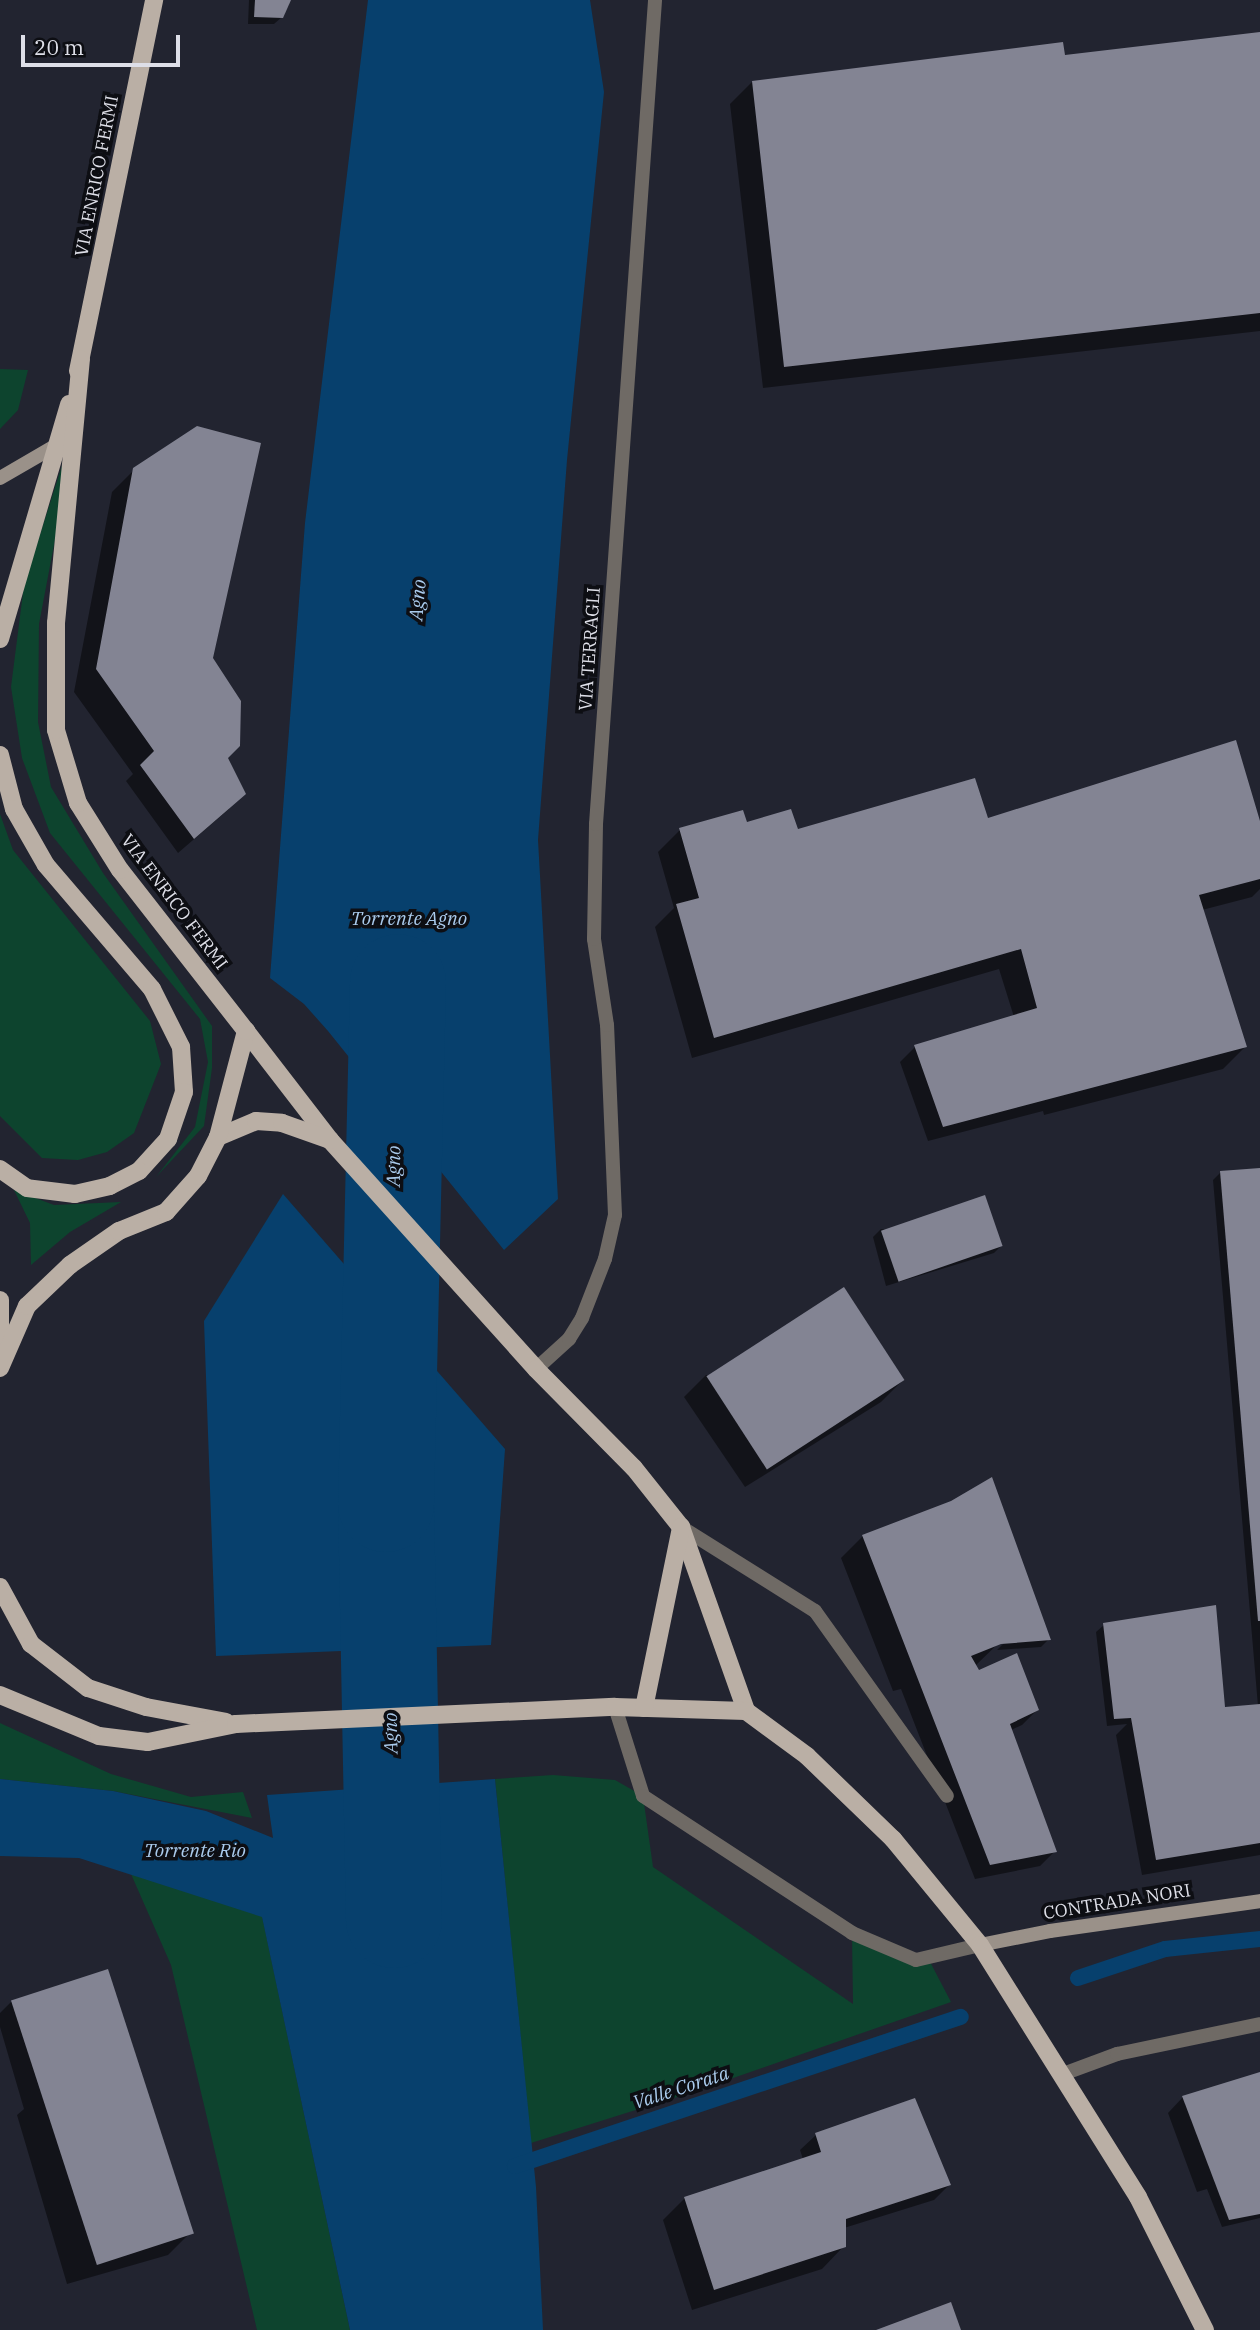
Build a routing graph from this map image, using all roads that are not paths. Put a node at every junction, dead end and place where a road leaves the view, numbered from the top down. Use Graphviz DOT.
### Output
graph roads {
  1 [pos="154,0"];
  2 [pos="655,0"];
  3 [pos="81,359"];
  4 [pos="57,445"];
  5 [pos="0,478"];
  6 [pos="0,639"];
  7 [pos="0,755"];
  8 [pos="246,1031"];
  9 [pos="218,1137"];
  10 [pos="330,1140"];
  11 [pos="0,1170"];
  12 [pos="0,1300"];
  13 [pos="0,1354"];
  14 [pos="0,1368"];
  15 [pos="537,1368"];
  16 [pos="681,1527"];
  17 [pos="0,1587"];
  18 [pos="0,1695"];
  19 [pos="615,1707"];
  20 [pos="643,1708"];
  21 [pos="746,1711"];
  22 [pos="236,1724"];
  23 [pos="947,1796"];
  24 [pos="1260,1901"];
  25 [pos="980,1945"];
  26 [pos="1260,2024"];
  27 [pos="1063,2074"];
  28 [pos="1205,2330"];
  1 -- 3 [label="main road, VIA ENRICO FERMI"];
  2 -- 15 [label="street, VIA TERRAGLI"];
  3 -- 4 [label="main road, VIA ENRICO FERMI"];
  3 -- 8 [label="main road, VIA ENRICO FERMI"];
  4 -- 5 [label="street"];
  4 -- 6 [label="main road, VIA ENRICO FERMI"];
  7 -- 11 [label="main road"];
  8 -- 9 [label="main road"];
  8 -- 10 [label="main road, VIA ENRICO FERMI"];
  9 -- 10 [label="main road"];
  9 -- 14 [label="main road"];
  10 -- 15 [label="main road, VIA ENRICO FERMI"];
  12 -- 13 [label="main road"];
  15 -- 16 [label="main road, VIA ENRICO FERMI"];
  16 -- 20 [label="main road"];
  16 -- 21 [label="main road, VIA ENRICO FERMI"];
  16 -- 23 [label="street"];
  17 -- 22 [label="main road"];
  18 -- 22 [label="main road"];
  19 -- 20 [label="main road"];
  19 -- 22 [label="main road"];
  19 -- 25 [label="street"];
  20 -- 21 [label="main road"];
  21 -- 25 [label="main road"];
  24 -- 25 [label="street, CONTRADA NORI"];
  25 -- 27 [label="main road"];
  26 -- 27 [label="street"];
  27 -- 28 [label="main road"];
}
